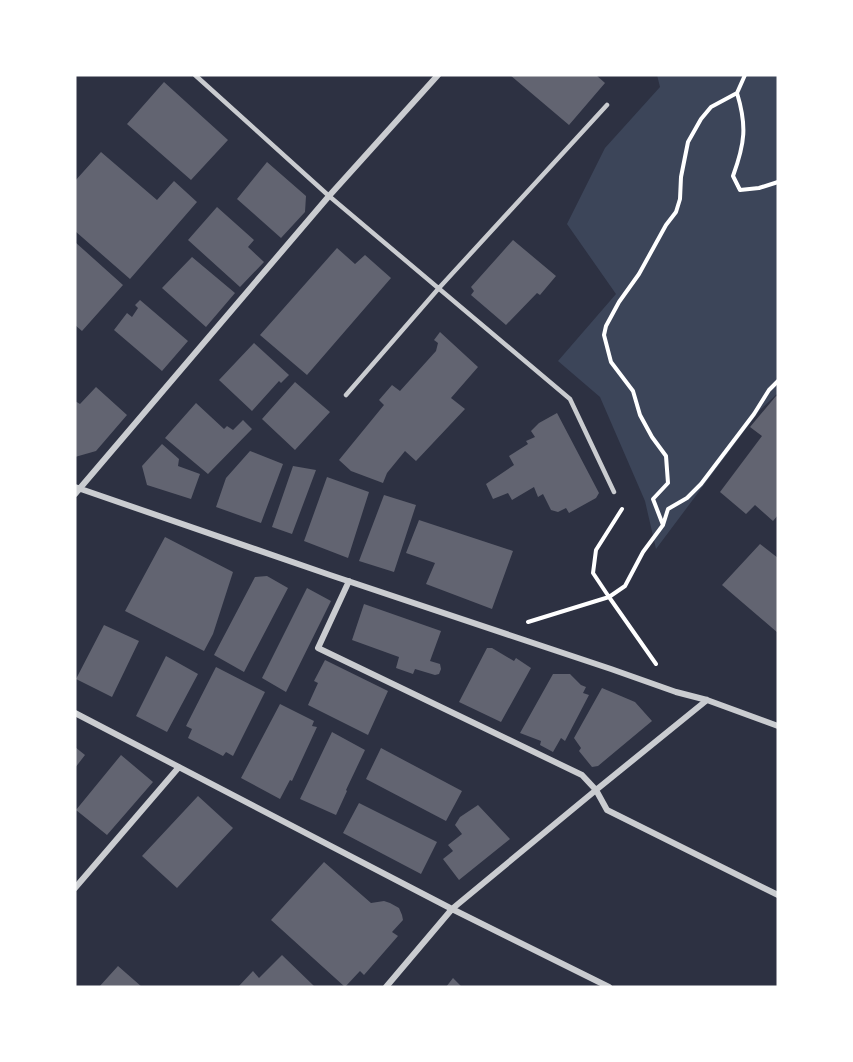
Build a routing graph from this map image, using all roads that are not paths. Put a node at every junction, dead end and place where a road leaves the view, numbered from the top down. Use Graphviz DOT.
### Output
graph roads {
  1 [pos="195,75"];
  2 [pos="438,75"];
  3 [pos="607,105"];
  4 [pos="329,196"];
  5 [pos="439,288"];
  6 [pos="346,395"];
  7 [pos="76,490"];
  8 [pos="614,492"];
  9 [pos="349,581"];
  10 [pos="707,700"];
  11 [pos="75,713"];
  12 [pos="778,726"];
  13 [pos="179,767"];
  14 [pos="596,790"];
  15 [pos="75,888"];
  16 [pos="778,895"];
  17 [pos="452,909"];
  18 [pos="386,987"];
  19 [pos="609,987"];
  1 -- 4 [label="lane"];
  2 -- 4 [label="street"];
  3 -- 5 [label="lane"];
  4 -- 5 [label="lane"];
  4 -- 7 [label="street"];
  5 -- 6 [label="lane"];
  5 -- 8 [label="lane"];
  7 -- 9 [label="street"];
  9 -- 10 [label="street"];
  9 -- 14 [label="street"];
  10 -- 12 [label="street"];
  10 -- 14 [label="street"];
  11 -- 13 [label="street"];
  13 -- 15 [label="street"];
  13 -- 17 [label="street"];
  14 -- 16 [label="street"];
  14 -- 17 [label="street"];
  17 -- 18 [label="street"];
  17 -- 19 [label="street"];
}
